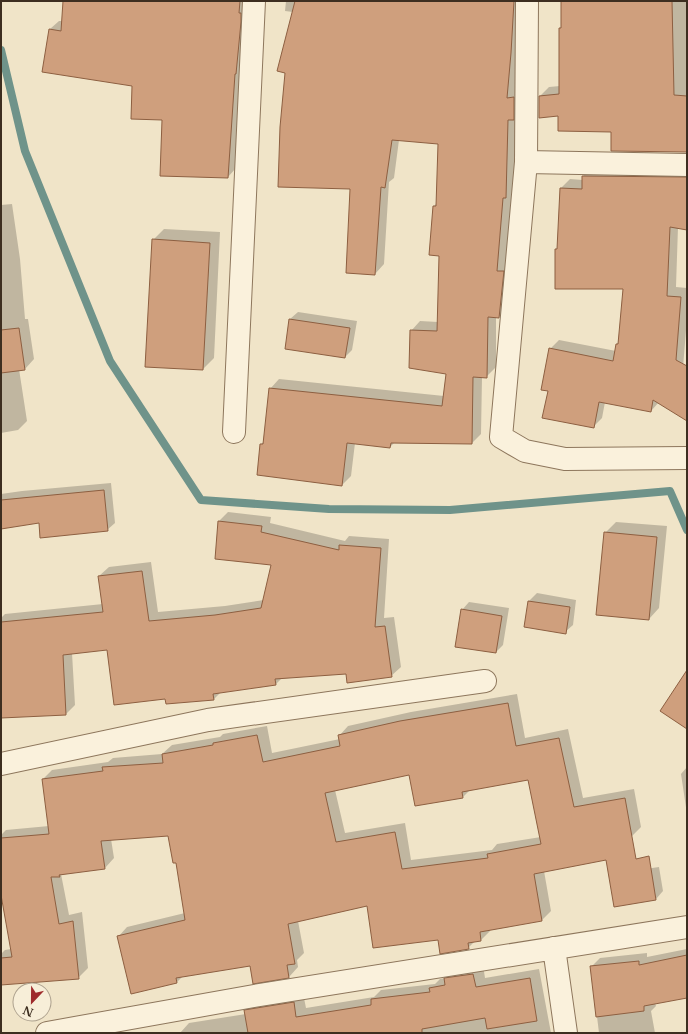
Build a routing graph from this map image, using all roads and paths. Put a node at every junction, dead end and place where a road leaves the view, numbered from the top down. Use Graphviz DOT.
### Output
graph roads {
  1 [pos="254,1"];
  2 [pos="527,1"];
  3 [pos="526,162"];
  4 [pos="687,165"];
  5 [pos="234,432"];
  6 [pos="687,458"];
  7 [pos="485,681"];
  8 [pos="1,764"];
  9 [pos="687,927"];
  10 [pos="554,948"];
  11 [pos="47,1033"];
  12 [pos="566,1033"];
  1 -- 5 [label="street"];
  2 -- 3 [label="street"];
  3 -- 4 [label="street"];
  3 -- 6 [label="street"];
  7 -- 8 [label="street"];
  9 -- 10 [label="street"];
  10 -- 11 [label="street"];
  10 -- 12 [label="street"];
}
